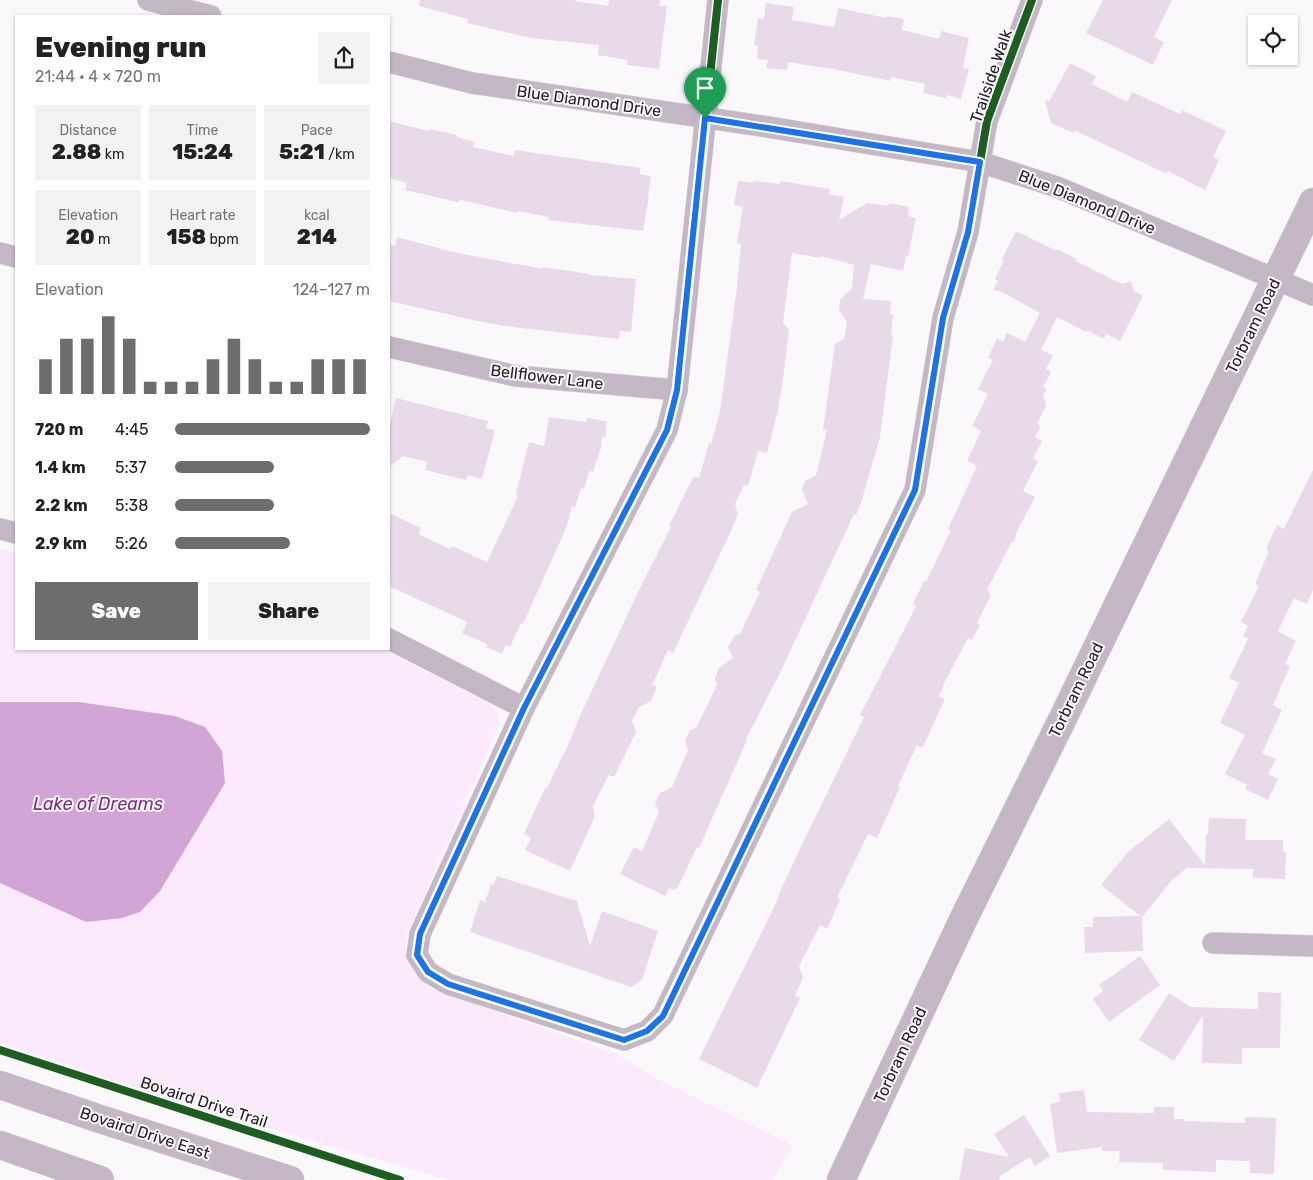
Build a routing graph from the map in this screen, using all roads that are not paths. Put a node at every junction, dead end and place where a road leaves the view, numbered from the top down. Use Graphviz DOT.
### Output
graph roads {
  1 [pos="148,0"];
  2 [pos="718,0"];
  3 [pos="1032,0"];
  4 [pos="207,15"];
  5 [pos="390,62"];
  6 [pos="705,118"];
  7 [pos="980,162"];
  8 [pos="1313,202"];
  9 [pos="0,253"];
  10 [pos="15,257"];
  11 [pos="1276,280"];
  12 [pos="1313,295"];
  13 [pos="390,347"];
  14 [pos="677,390"];
  15 [pos="0,529"];
  16 [pos="15,533"];
  17 [pos="390,640"];
  18 [pos="524,708"];
  19 [pos="1213,943"];
  20 [pos="1313,946"];
  21 [pos="0,1085"];
  22 [pos="0,1146"];
  23 [pos="100,1180"];
  24 [pos="290,1180"];
  25 [pos="841,1180"];
  1 -- 4 [label="street"];
  2 -- 6 [label="street, Trailside Walk"];
  3 -- 7 [label="street, Trailside Walk"];
  5 -- 6 [label="street, Blue Diamond Drive"];
  6 -- 7 [label="street, Blue Diamond Drive"];
  6 -- 14 [label="street, Trailside Walk"];
  7 -- 11 [label="street, Blue Diamond Drive"];
  7 -- 18 [label="street, Trailside Walk"];
  8 -- 11 [label="main road, Torbram Road"];
  9 -- 10 [label="street"];
  11 -- 12 [label="street, Blue Diamond Drive"];
  11 -- 25 [label="main road, Torbram Road"];
  13 -- 14 [label="street, Bellflower Lane"];
  14 -- 18 [label="street, Trailside Walk"];
  15 -- 16 [label="street"];
  17 -- 18 [label="street"];
  19 -- 20 [label="street"];
  21 -- 24 [label="main road, Bovaird Drive East"];
  22 -- 23 [label="main road"];
}
